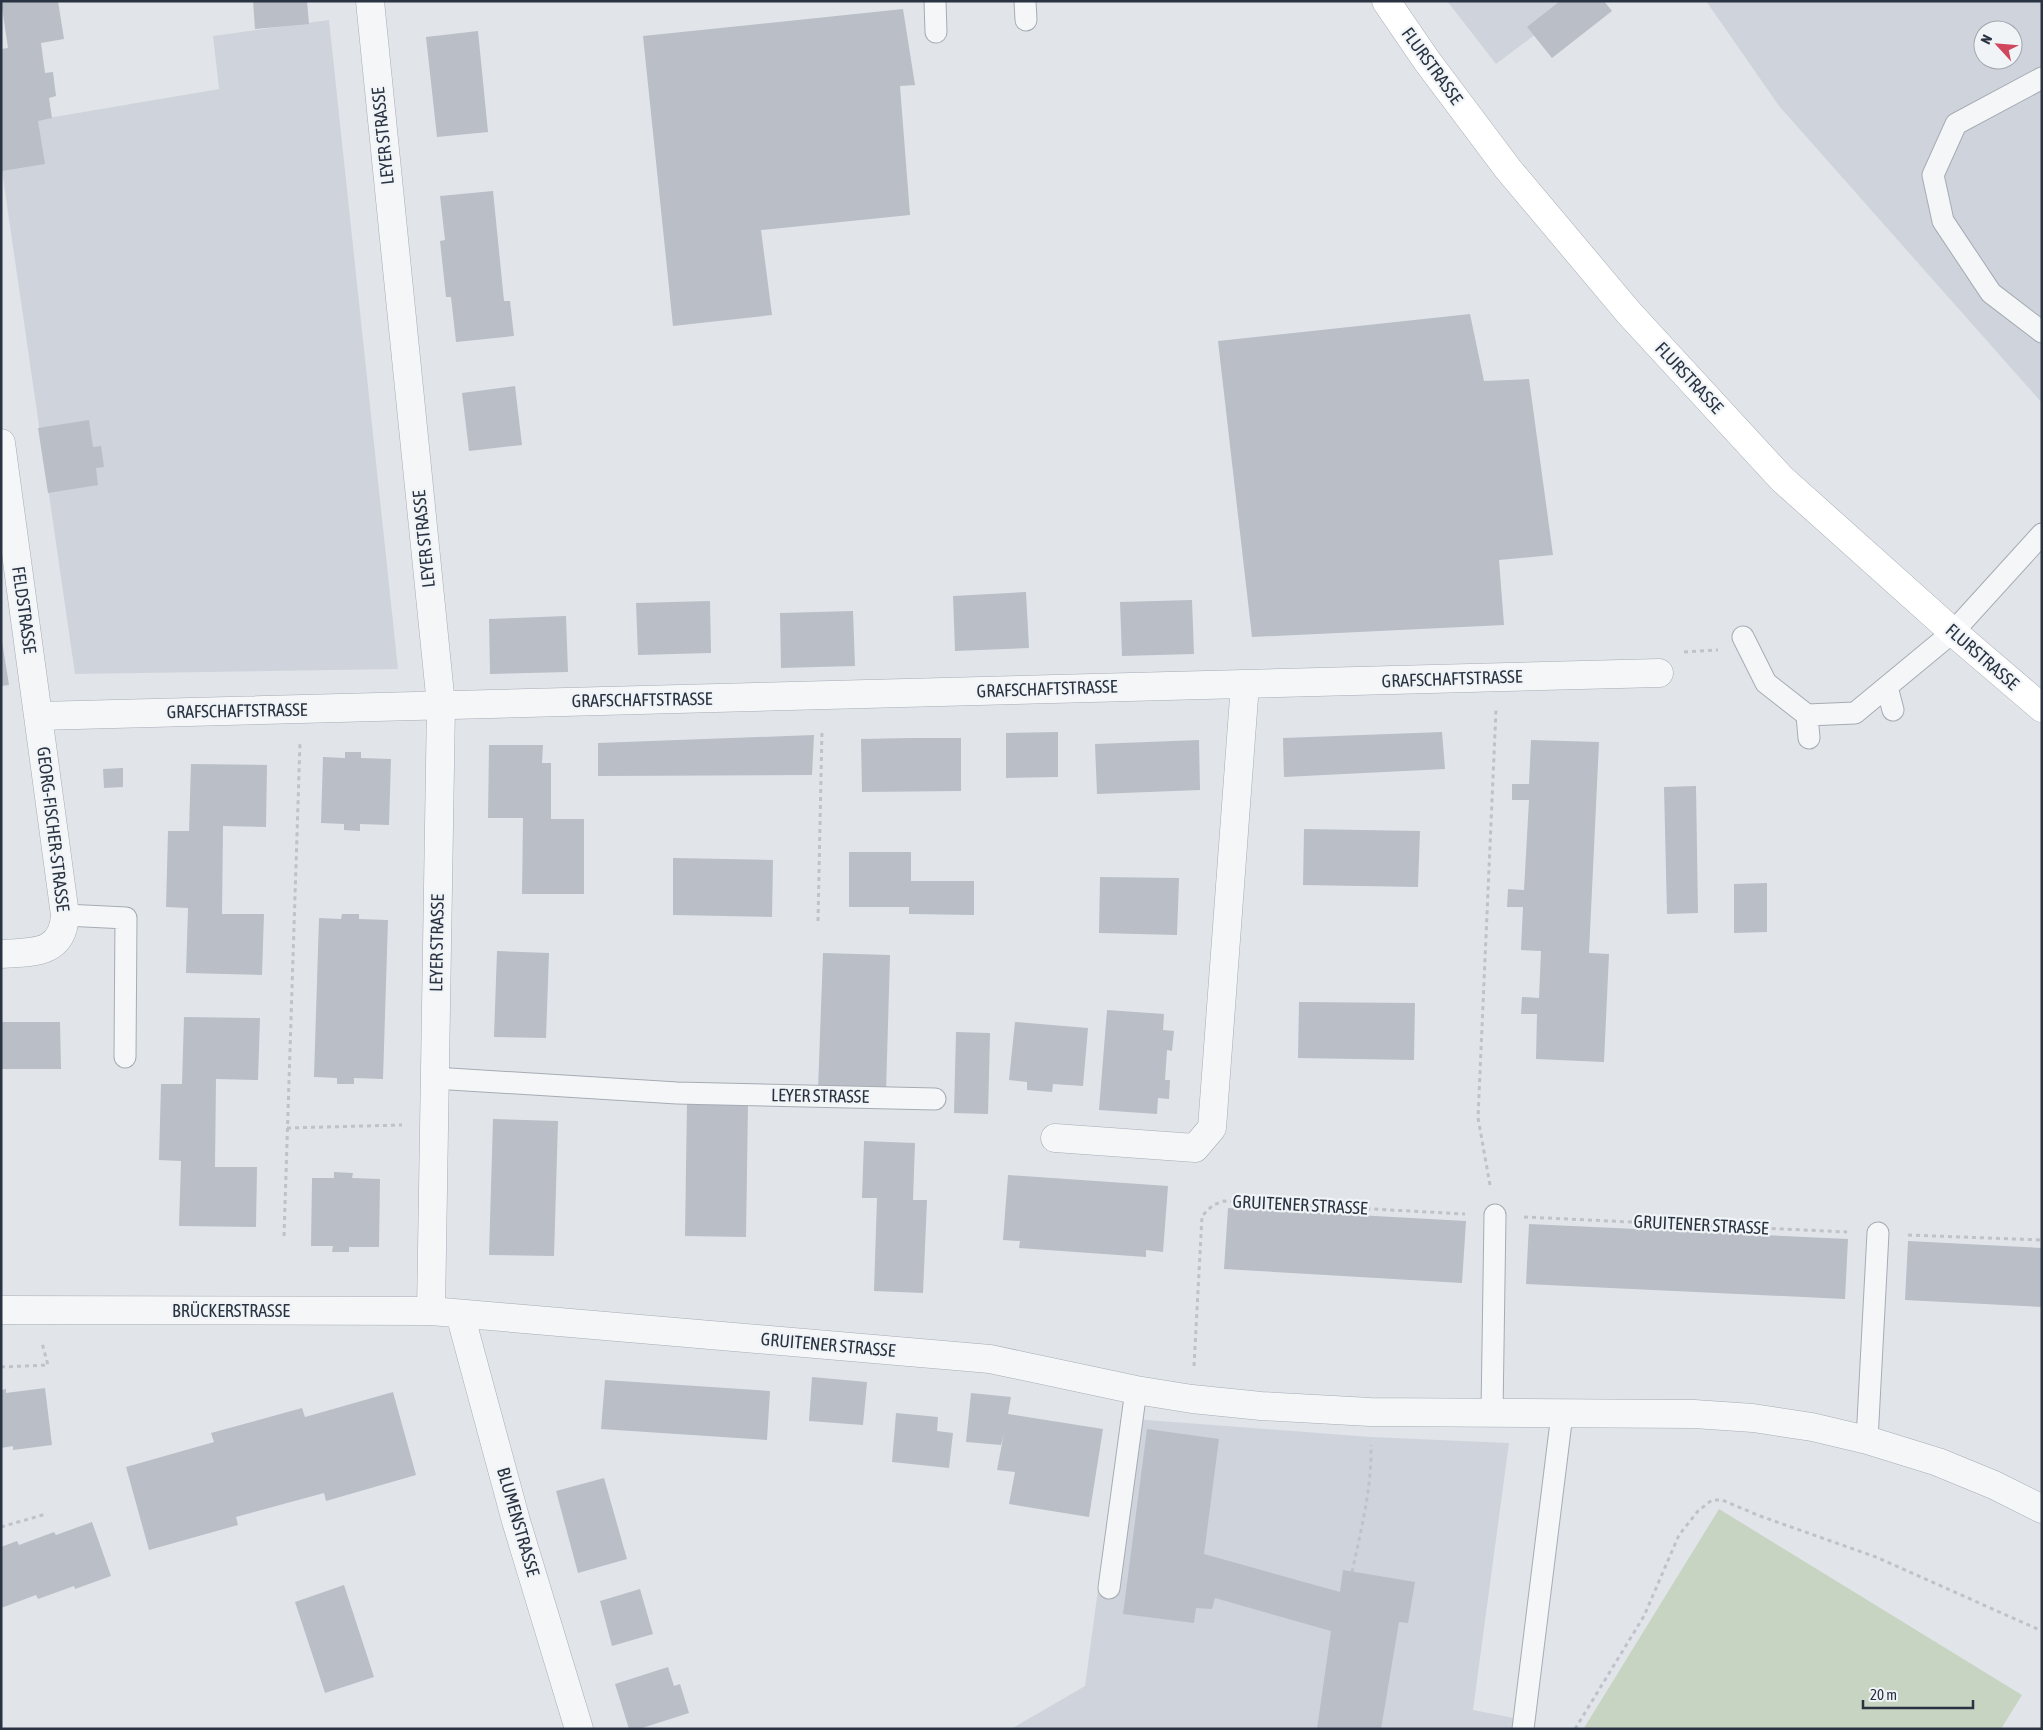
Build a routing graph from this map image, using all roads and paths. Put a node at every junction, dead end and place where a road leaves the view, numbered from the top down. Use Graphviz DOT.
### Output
graph roads {
  1 [pos="370,1"];
  2 [pos="935,1"];
  3 [pos="1386,1"];
  4 [pos="936,32"];
  5 [pos="2042,78"];
  6 [pos="2042,332"];
  7 [pos="1,443"];
  8 [pos="2042,534"];
  9 [pos="1953,632"];
  10 [pos="1743,637"];
  11 [pos="1659,673"];
  12 [pos="1498,677"];
  13 [pos="1245,684"];
  14 [pos="1887,687"];
  15 [pos="822,695"];
  16 [pos="441,705"];
  17 [pos="2042,708"];
  18 [pos="301,710"];
  19 [pos="1893,710"];
  20 [pos="1807,715"];
  21 [pos="39,716"];
  22 [pos="1809,738"];
  23 [pos="65,915"];
  24 [pos="818,921"];
  25 [pos="1,954"];
  26 [pos="125,1058"];
  27 [pos="434,1078"];
  28 [pos="935,1099"];
  29 [pos="434,1125"];
  30 [pos="288,1128"];
  31 [pos="1055,1138"];
  32 [pos="1495,1215"];
  33 [pos="1878,1233"];
  34 [pos="284,1236"];
  35 [pos="2042,1240"];
  36 [pos="1,1310"];
  37 [pos="431,1312"];
  38 [pos="460,1314"];
  39 [pos="48,1365"];
  40 [pos="1,1367"];
  41 [pos="1136,1390"];
  42 [pos="1192,1399"];
  43 [pos="1370,1412"];
  44 [pos="1492,1414"];
  45 [pos="1562,1414"];
  46 [pos="1867,1440"];
  47 [pos="2042,1509"];
  48 [pos="46,1514"];
  49 [pos="1,1527"];
  50 [pos="1352,1572"];
  51 [pos="1109,1588"];
  52 [pos="2042,1631"];
  53 [pos="579,1729"];
  54 [pos="1523,1729"];
  55 [pos="1575,1729"];
  1 -- 16 [label="street, LEYER STRASSE"];
  2 -- 4 [label="lane"];
  3 -- 9 [label="main road, FLURSTRASSE"];
  5 -- 6 [label="lane"];
  7 -- 21 [label="street, FELDSTRASSE"];
  8 -- 9 [label="lane"];
  9 -- 14 [label="lane"];
  9 -- 17 [label="main road, FLURSTRASSE"];
  10 -- 20 [label="lane"];
  11 -- 12 [label="street, GRAFSCHAFTSTRASSE"];
  12 -- 13 [label="street, GRAFSCHAFTSTRASSE"];
  12 -- 32 [label="path"];
  13 -- 15 [label="street, GRAFSCHAFTSTRASSE"];
  13 -- 31 [label="street"];
  14 -- 19 [label="lane"];
  14 -- 20 [label="lane"];
  15 -- 16 [label="street, GRAFSCHAFTSTRASSE"];
  15 -- 24 [label="path"];
  16 -- 18 [label="street, GRAFSCHAFTSTRASSE"];
  16 -- 27 [label="street, LEYER STRASSE"];
  18 -- 21 [label="street, GRAFSCHAFTSTRASSE"];
  18 -- 30 [label="path"];
  20 -- 22 [label="lane"];
  21 -- 23 [label="street, GEORG-FISCHER-STRASSE"];
  23 -- 25 [label="street, GEORG-FISCHER-STRASSE"];
  23 -- 26 [label="lane"];
  27 -- 28 [label="lane, LEYER STRASSE"];
  27 -- 29 [label="street, LEYER STRASSE"];
  29 -- 30 [label="path"];
  29 -- 37 [label="street, LEYER STRASSE"];
  30 -- 34 [label="path"];
  32 -- 33 [label="path, GRUITENER STRASSE"];
  32 -- 42 [label="path, GRUITENER STRASSE"];
  32 -- 44 [label="lane"];
  33 -- 35 [label="path, GRUITENER STRASSE"];
  33 -- 46 [label="lane"];
  36 -- 37 [label="street, BRÜCKERSTRASSE"];
  37 -- 38 [label="street, BRÜCKERSTRASSE"];
  38 -- 41 [label="street, GRUITENER STRASSE"];
  38 -- 53 [label="street, BLUMENSTRASSE"];
  39 -- 40 [label="path"];
  41 -- 42 [label="street, GRUITENER STRASSE"];
  41 -- 51 [label="lane"];
  42 -- 43 [label="street, GRUITENER STRASSE"];
  43 -- 44 [label="street, GRUITENER STRASSE"];
  43 -- 50 [label="path"];
  44 -- 45 [label="street, GRUITENER STRASSE"];
  45 -- 46 [label="street, GRUITENER STRASSE"];
  45 -- 54 [label="lane"];
  46 -- 47 [label="street, GRUITENER STRASSE"];
  48 -- 49 [label="path"];
  52 -- 55 [label="path"];
}
